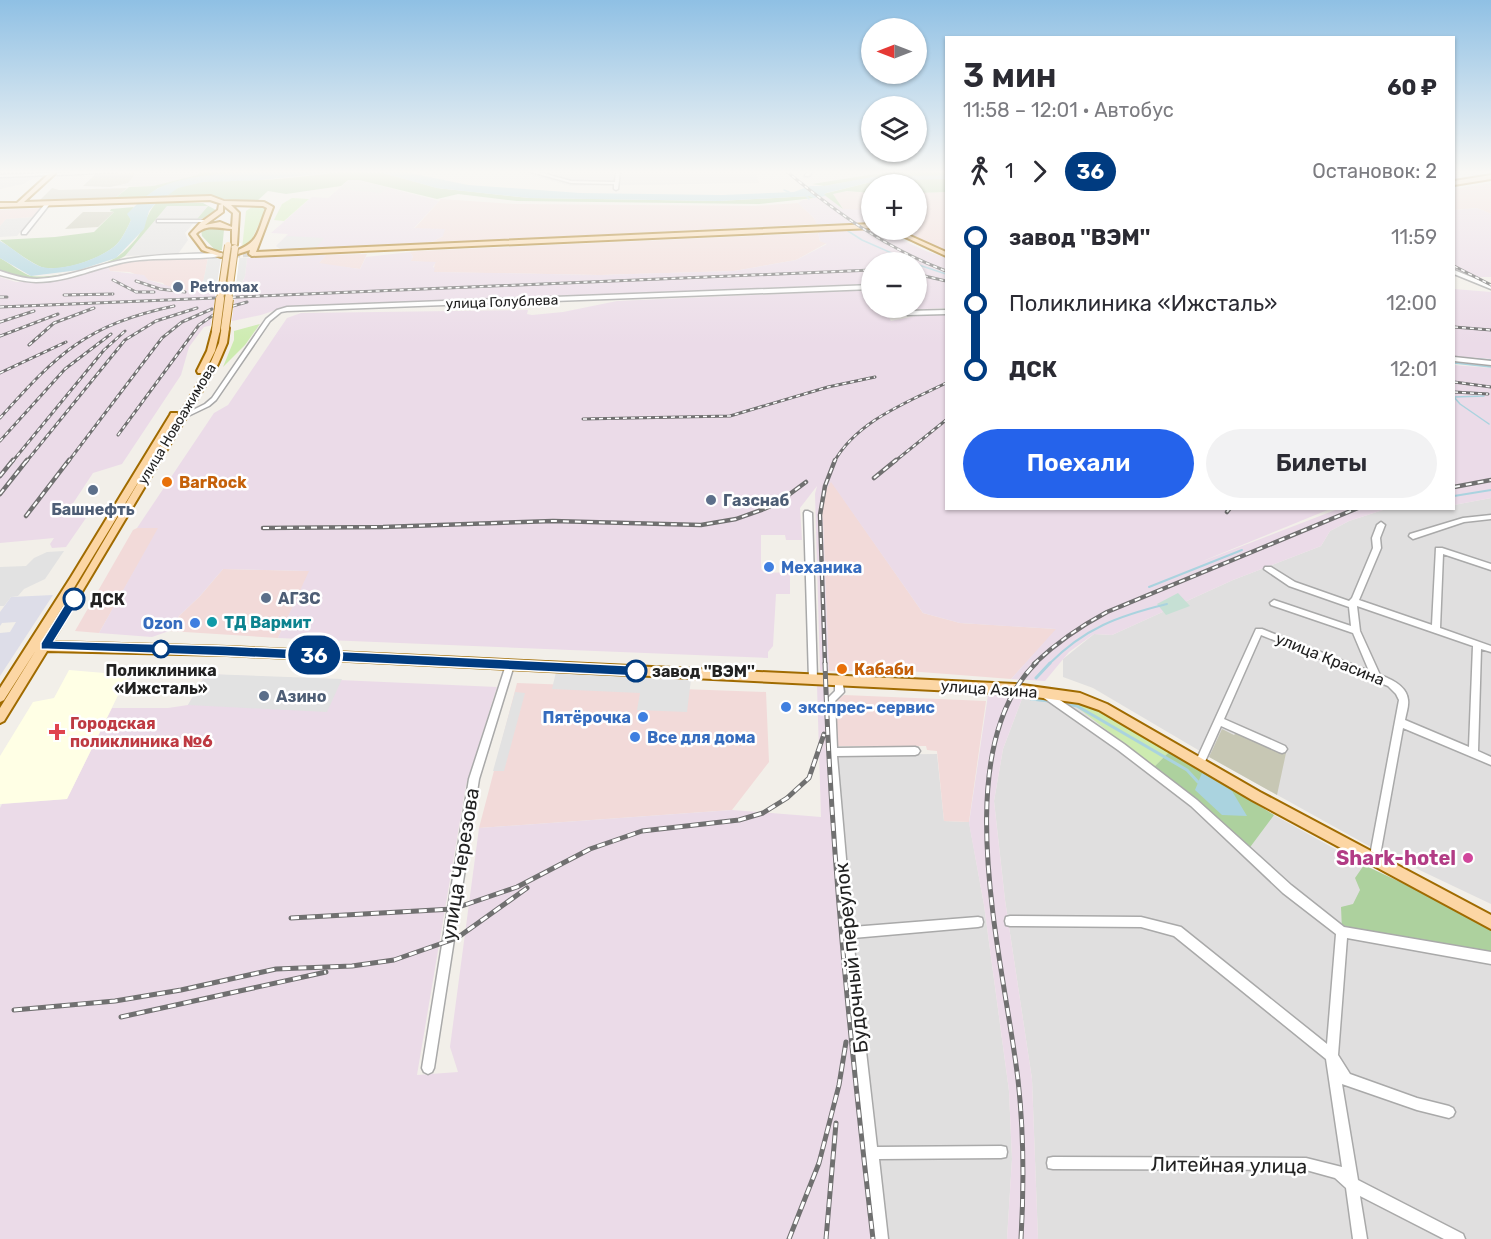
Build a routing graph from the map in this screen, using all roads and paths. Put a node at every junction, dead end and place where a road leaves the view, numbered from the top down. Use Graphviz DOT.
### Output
graph roads {
  1 [pos="230,228"];
  2 [pos="27,229"];
  3 [pos="196,229"];
  4 [pos="235,229"];
  5 [pos="262,229"];
  6 [pos="808,229"];
  7 [pos="24,233"];
  8 [pos="258,239"];
  9 [pos="915,240"];
  10 [pos="232,244"];
  11 [pos="278,252"];
  12 [pos="232,254"];
  13 [pos="945,254"];
  14 [pos="221,255"];
  15 [pos="1455,272"];
  16 [pos="0,273"];
  17 [pos="861,287"];
  18 [pos="1491,287"];
  19 [pos="927,312"];
  20 [pos="945,312"];
  21 [pos="221,329"];
  22 [pos="1455,359"];
  23 [pos="1491,363"];
  24 [pos="182,417"];
  25 [pos="808,513"];
  26 [pos="1491,517"];
  27 [pos="1381,525"];
  28 [pos="1413,536"];
  29 [pos="1491,567"];
  30 [pos="1268,569"];
  31 [pos="1274,603"];
  32 [pos="1353,603"];
  33 [pos="1436,630"];
  34 [pos="1356,631"];
  35 [pos="1477,644"];
  36 [pos="40,646"];
  37 [pos="1491,649"];
  38 [pos="510,665"];
  39 [pos="1376,676"];
  40 [pos="813,679"];
  41 [pos="839,680"];
  42 [pos="1043,693"];
  43 [pos="0,698"];
  44 [pos="0,718"];
  45 [pos="1220,721"];
  46 [pos="1400,722"];
  47 [pos="1282,749"];
  48 [pos="915,751"];
  49 [pos="832,752"];
  50 [pos="1473,754"];
  51 [pos="1491,761"];
  52 [pos="1200,763"];
  53 [pos="1374,861"];
  54 [pos="1010,921"];
  55 [pos="978,922"];
  56 [pos="1491,922"];
  57 [pos="1342,932"];
  58 [pos="847,933"];
  59 [pos="1491,958"];
  60 [pos="1332,1056"];
  61 [pos="429,1068"];
  62 [pos="1449,1112"];
  63 [pos="1000,1152"];
  64 [pos="871,1153"];
  65 [pos="1053,1162"];
  66 [pos="1351,1184"];
  67 [pos="881,1239"];
  68 [pos="1360,1239"];
  69 [pos="1458,1239"];
  1 -- 10 [label="main road, улица Новоажимова"];
  2 -- 7 [label="street"];
  3 -- 14 [label="main road"];
  4 -- 10 [label="main road, улица Новоажимова"];
  5 -- 8 [label="main road"];
  6 -- 11 [label="main road"];
  8 -- 11 [label="main road"];
  8 -- 11 [label="main road"];
  8 -- 12 [label="main road"];
  9 -- 13 [label="main road"];
  10 -- 21 [label="main road, улица Новоажимова, bridge"];
  14 -- 16 [label="street"];
  15 -- 18 [label="street"];
  17 -- 24 [label="street, улица Голублева"];
  19 -- 20 [label="street"];
  21 -- 24 [label="main road, улица Новоажимова"];
  21 -- 36 [label="main road, улица Новоажимова"];
  22 -- 23 [label="street"];
  24 -- 36 [label="main road, улица Новоажимова"];
  25 -- 40 [label="street"];
  26 -- 28 [label="street"];
  27 -- 32 [label="street"];
  29 -- 33 [label="street"];
  30 -- 32 [label="street"];
  31 -- 34 [label="street"];
  32 -- 33 [label="street"];
  32 -- 34 [label="street"];
  33 -- 35 [label="street"];
  34 -- 39 [label="street"];
  35 -- 37 [label="street"];
  35 -- 50 [label="street"];
  36 -- 38 [label="main road, улица Азина"];
  36 -- 43 [label="main road, улица Новоажимова"];
  36 -- 44 [label="main road, улица Новоажимова"];
  38 -- 40 [label="main road, улица Азина"];
  38 -- 61 [label="street, улица Черезова"];
  39 -- 45 [label="street, улица Красина"];
  39 -- 46 [label="street, улица Красина"];
  40 -- 41 [label="main road, улица Азина"];
  41 -- 42 [label="main road, улица Азина"];
  41 -- 49 [label="street, Будочный переулок"];
  42 -- 52 [label="main road, улица Азина"];
  42 -- 57 [label="street"];
  45 -- 47 [label="street"];
  45 -- 52 [label="street"];
  46 -- 50 [label="street"];
  46 -- 53 [label="street"];
  48 -- 49 [label="street"];
  49 -- 58 [label="street, Будочный переулок"];
  50 -- 51 [label="street"];
  52 -- 53 [label="main road, улица Азина"];
  53 -- 56 [label="main road, улица Азина"];
  54 -- 60 [label="street"];
  55 -- 58 [label="street"];
  57 -- 59 [label="street"];
  57 -- 60 [label="street"];
  58 -- 64 [label="street, Будочный переулок"];
  60 -- 62 [label="street"];
  60 -- 66 [label="street"];
  63 -- 64 [label="street"];
  64 -- 67 [label="street, Будочный переулок"];
  65 -- 66 [label="street, Литейная улица"];
  66 -- 68 [label="street"];
  66 -- 69 [label="street, Литейная улица"];
}
